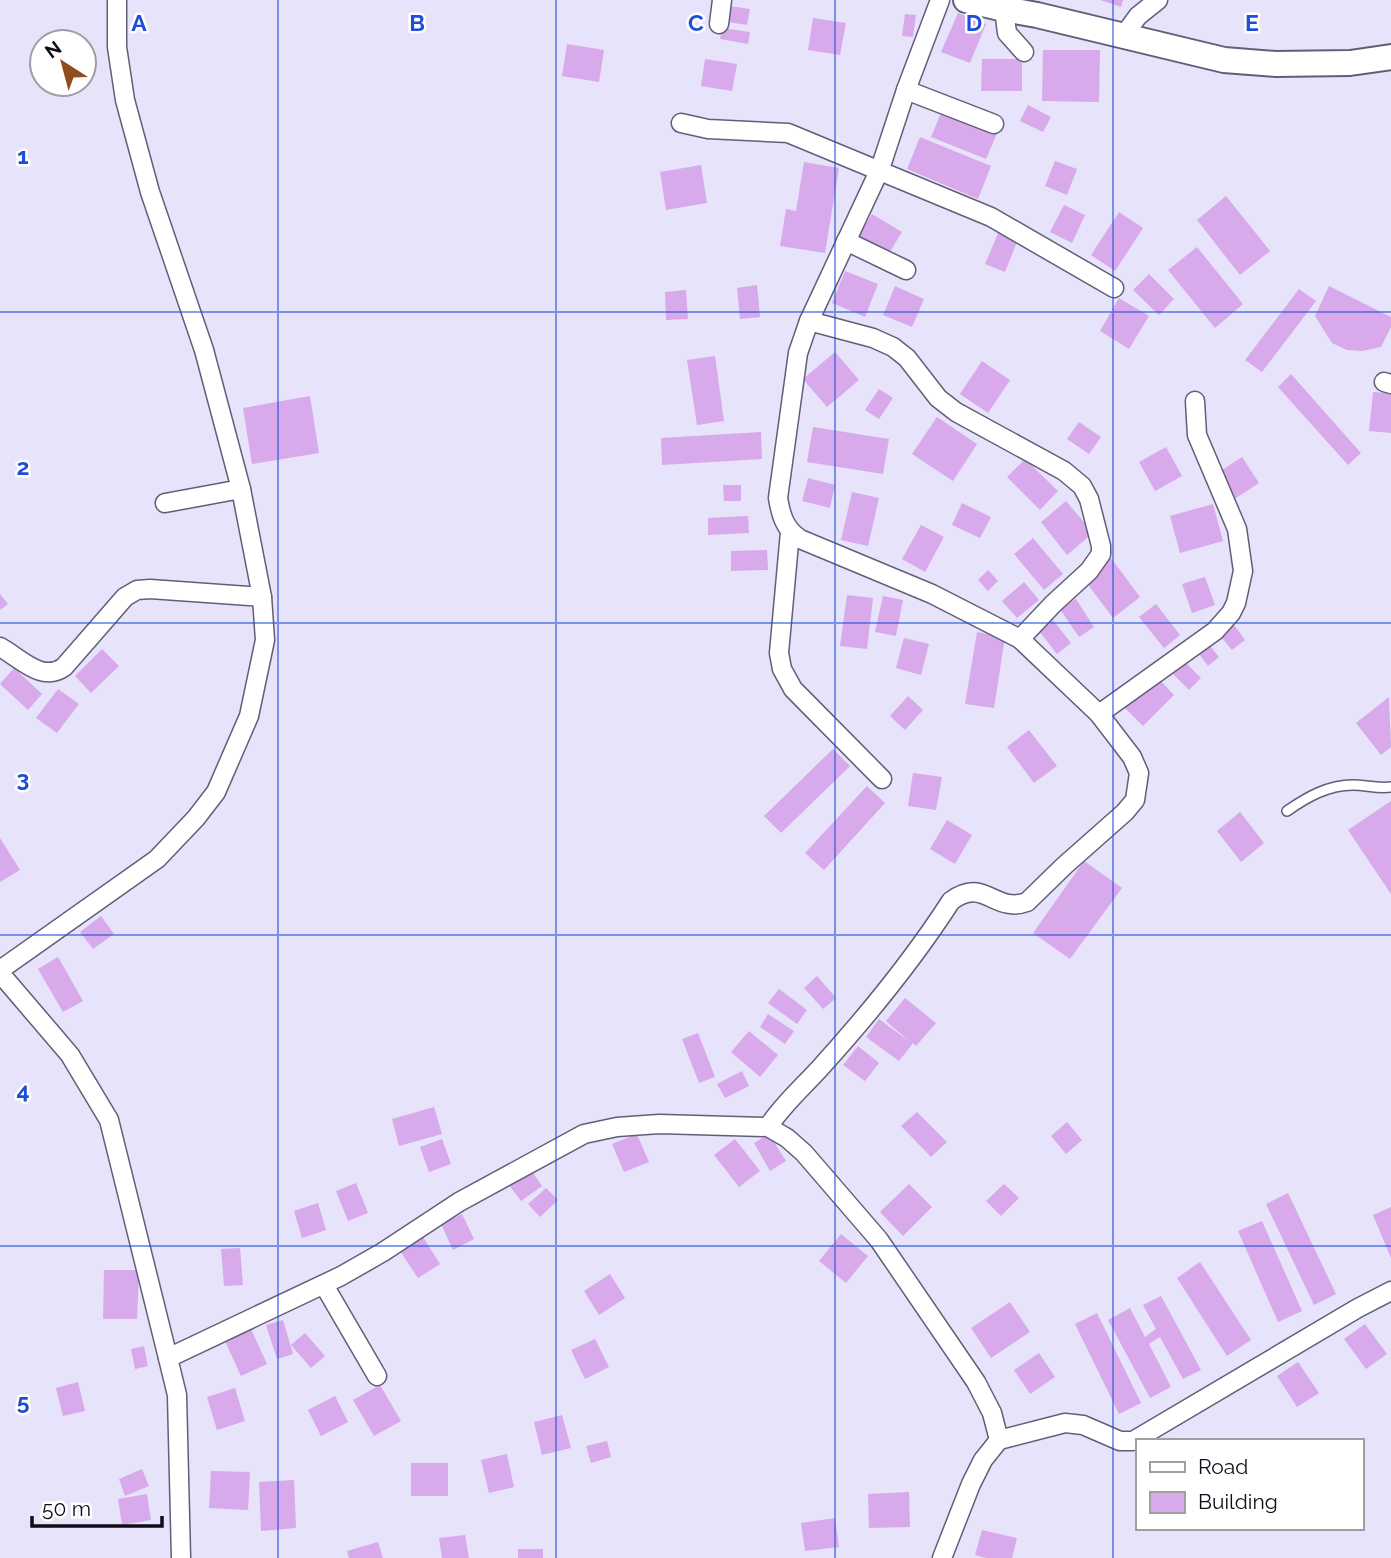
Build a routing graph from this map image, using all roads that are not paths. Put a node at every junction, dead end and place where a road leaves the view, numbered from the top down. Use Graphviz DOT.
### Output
graph roads {
  1 [pos="117,0"];
  2 [pos="722,0"];
  3 [pos="940,0"];
  4 [pos="966,0"];
  5 [pos="1158,0"];
  6 [pos="1042,7"];
  7 [pos="1003,9"];
  8 [pos="719,24"];
  9 [pos="1124,35"];
  10 [pos="1024,52"];
  11 [pos="1391,57"];
  12 [pos="906,90"];
  13 [pos="681,123"];
  14 [pos="994,124"];
  15 [pos="880,169"];
  16 [pos="846,241"];
  17 [pos="906,270"];
  18 [pos="1114,288"];
  19 [pos="809,321"];
  20 [pos="1195,401"];
  21 [pos="241,489"];
  22 [pos="164,503"];
  23 [pos="790,532"];
  24 [pos="262,597"];
  25 [pos="1020,639"];
  26 [pos="0,647"];
  27 [pos="1099,715"];
  28 [pos="882,779"];
  29 [pos="1391,787"];
  30 [pos="1287,811"];
  31 [pos="0,972"];
  32 [pos="768,1127"];
  33 [pos="324,1285"];
  34 [pos="1391,1291"];
  35 [pos="168,1358"];
  36 [pos="377,1376"];
  37 [pos="1136,1439"];
  38 [pos="1136,1439"];
  39 [pos="999,1440"];
  40 [pos="181,1558"];
  41 [pos="942,1558"];
  1 -- 21 [label="street"];
  2 -- 8 [label="street"];
  3 -- 12 [label="street"];
  4 -- 7 [label="street"];
  5 -- 9 [label="street"];
  6 -- 7 [label="street"];
  6 -- 9 [label="street"];
  7 -- 10 [label="street"];
  9 -- 11 [label="street"];
  12 -- 14 [label="street"];
  12 -- 15 [label="street"];
  13 -- 15 [label="street"];
  15 -- 16 [label="street"];
  15 -- 18 [label="street"];
  16 -- 17 [label="street"];
  16 -- 19 [label="street"];
  19 -- 23 [label="street"];
  19 -- 25 [label="street"];
  20 -- 27 [label="street"];
  21 -- 22 [label="street"];
  21 -- 24 [label="street"];
  23 -- 25 [label="street"];
  23 -- 28 [label="street"];
  24 -- 26 [label="street"];
  24 -- 31 [label="street"];
  25 -- 27 [label="street"];
  27 -- 32 [label="street"];
  29 -- 30 [label="lane"];
  31 -- 35 [label="street"];
  32 -- 33 [label="street"];
  32 -- 39 [label="street"];
  33 -- 35 [label="street"];
  33 -- 36 [label="street"];
  34 -- 37 [label="street"];
  35 -- 40 [label="street"];
  38 -- 39 [label="street"];
  39 -- 41 [label="street"];
}
